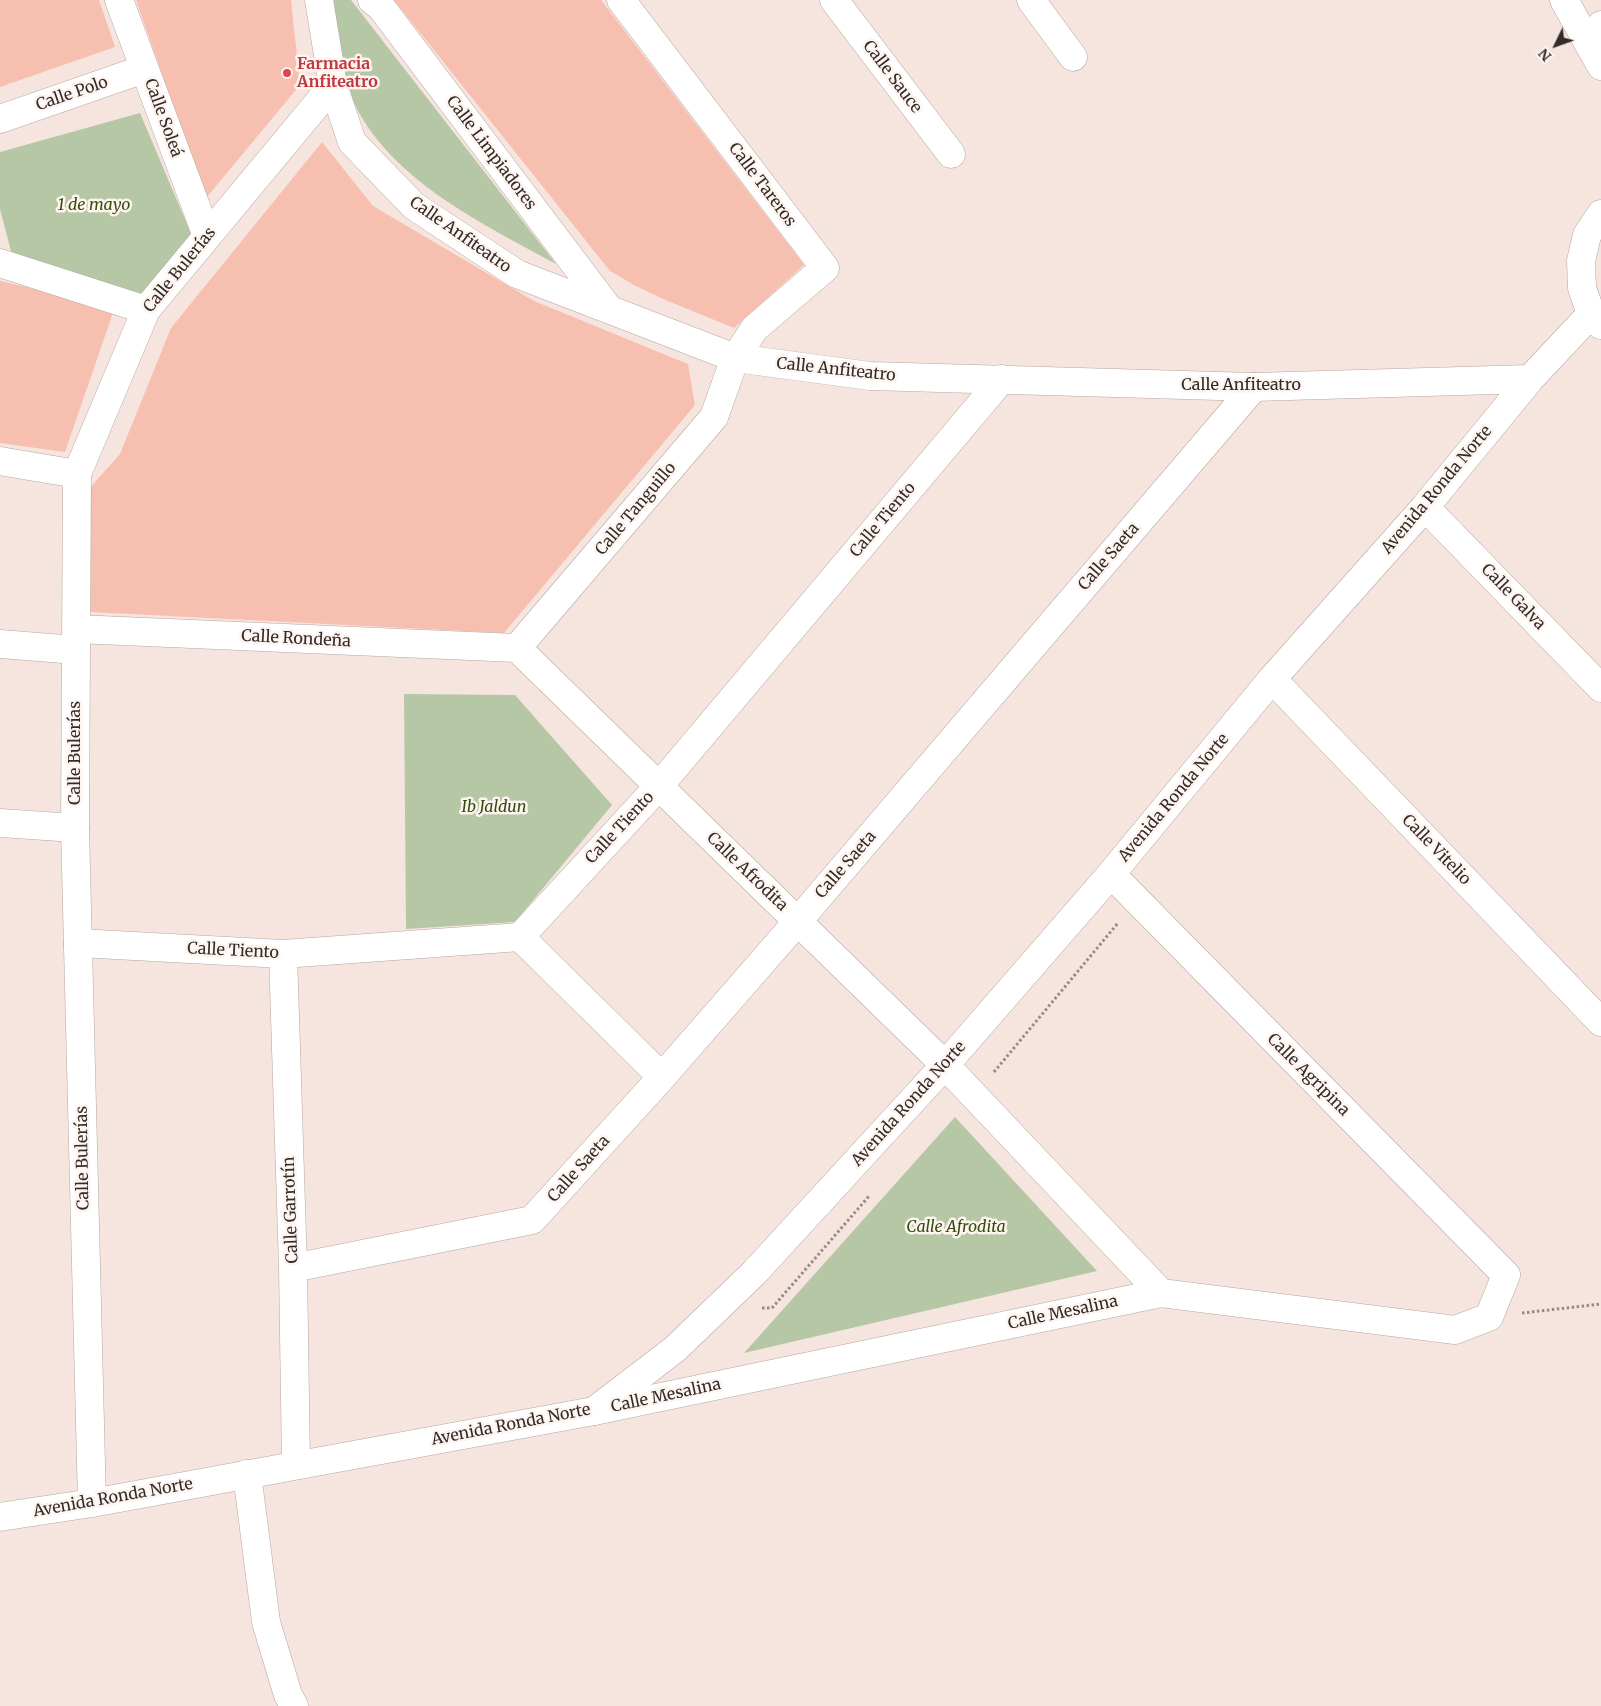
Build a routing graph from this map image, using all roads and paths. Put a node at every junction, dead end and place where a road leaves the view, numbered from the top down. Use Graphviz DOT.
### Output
graph roads {
  1 [pos="118,0"];
  2 [pos="318,0"];
  3 [pos="372,0"];
  4 [pos="621,0"];
  5 [pos="834,0"];
  6 [pos="1031,0"];
  7 [pos="1564,0"];
  8 [pos="1597,46"];
  9 [pos="1073,57"];
  10 [pos="144,70"];
  11 [pos="333,85"];
  12 [pos="0,119"];
  13 [pos="951,154"];
  14 [pos="1601,214"];
  15 [pos="207,236"];
  16 [pos="2,258"];
  17 [pos="608,308"];
  18 [pos="146,310"];
  19 [pos="1596,320"];
  20 [pos="735,358"];
  21 [pos="1002,379"];
  22 [pos="1530,379"];
  23 [pos="1254,387"];
  24 [pos="0,461"];
  25 [pos="77,474"];
  26 [pos="1425,507"];
  27 [pos="76,640"];
  28 [pos="0,644"];
  29 [pos="517,648"];
  30 [pos="1272,679"];
  31 [pos="1601,688"];
  32 [pos="659,786"];
  33 [pos="0,823"];
  34 [pos="75,828"];
  35 [pos="1111,874"];
  36 [pos="1135,899"];
  37 [pos="798,921"];
  38 [pos="520,937"];
  39 [pos="78,943"];
  40 [pos="283,954"];
  41 [pos="1601,1022"];
  42 [pos="945,1065"];
  43 [pos="662,1077"];
  44 [pos="968,1089"];
  45 [pos="874,1191"];
  46 [pos="293,1268"];
  47 [pos="1161,1293"];
  48 [pos="1601,1304"];
  49 [pos="716,1310"];
  50 [pos="1490,1317"];
  51 [pos="594,1411"];
  52 [pos="296,1465"];
  53 [pos="247,1474"];
  54 [pos="92,1503"];
  55 [pos="0,1517"];
  56 [pos="294,1706"];
  1 -- 10 [label="street, Calle Soleá"];
  2 -- 11 [label="street, Calle Anfiteatro"];
  3 -- 17 [label="street, Calle Limpiadores"];
  4 -- 20 [label="street, Calle Tareros"];
  5 -- 13 [label="street, Calle Sauce"];
  6 -- 9 [label="street"];
  7 -- 8 [label="street"];
  10 -- 12 [label="street, Calle Polo"];
  10 -- 15 [label="street, Calle Soleá"];
  11 -- 15 [label="street, Calle Bulerías"];
  11 -- 17 [label="street, Calle Anfiteatro"];
  14 -- 19 [label="street"];
  15 -- 18 [label="street, Calle Bulerías"];
  16 -- 18 [label="street"];
  17 -- 20 [label="street, Calle Anfiteatro"];
  18 -- 25 [label="street, Calle Bulerías"];
  19 -- 22 [label="street, Avenida Ronda Norte"];
  20 -- 21 [label="street, Calle Anfiteatro"];
  20 -- 29 [label="street, Calle Tanguillo"];
  21 -- 23 [label="street, Calle Anfiteatro"];
  21 -- 32 [label="street, Calle Tiento"];
  22 -- 23 [label="street, Calle Anfiteatro"];
  22 -- 26 [label="street, Avenida Ronda Norte"];
  23 -- 37 [label="street, Calle Saeta"];
  24 -- 25 [label="street"];
  25 -- 27 [label="street, Calle Bulerías"];
  26 -- 30 [label="street, Avenida Ronda Norte"];
  26 -- 31 [label="street, Calle Galva"];
  27 -- 28 [label="street, Calle Rondeña"];
  27 -- 29 [label="street, Calle Rondeña"];
  27 -- 34 [label="street, Calle Bulerías"];
  29 -- 32 [label="street, Calle Afrodita"];
  30 -- 35 [label="street, Avenida Ronda Norte"];
  30 -- 41 [label="street, Calle Vitelio"];
  32 -- 37 [label="street, Calle Afrodita"];
  32 -- 38 [label="street, Calle Tiento"];
  33 -- 34 [label="street"];
  34 -- 39 [label="street, Calle Bulerías"];
  35 -- 36 [label="street, Calle Agripina"];
  35 -- 42 [label="street, Avenida Ronda Norte"];
  36 -- 44 [label="path"];
  36 -- 50 [label="street, Calle Agripina"];
  37 -- 42 [label="street, Calle Afrodita"];
  37 -- 43 [label="street, Calle Saeta"];
  38 -- 40 [label="street, Calle Tiento"];
  38 -- 43 [label="street"];
  39 -- 40 [label="street, Calle Tiento"];
  39 -- 54 [label="street, Calle Bulerías"];
  40 -- 46 [label="street, Calle Garrotín"];
  42 -- 44 [label="street, Calle Afrodita"];
  42 -- 49 [label="street, Avenida Ronda Norte"];
  43 -- 46 [label="street, Calle Saeta"];
  44 -- 47 [label="street, Calle Afrodita"];
  45 -- 49 [label="path"];
  46 -- 52 [label="street, Calle Garrotín"];
  47 -- 50 [label="street, Calle Mesalina"];
  47 -- 51 [label="street, Calle Mesalina"];
  48 -- 50 [label="path"];
  49 -- 51 [label="street, Avenida Ronda Norte"];
  51 -- 52 [label="street, Avenida Ronda Norte"];
  52 -- 53 [label="street, Avenida Ronda Norte"];
  53 -- 54 [label="street, Avenida Ronda Norte"];
  53 -- 56 [label="street"];
  54 -- 55 [label="street, Avenida Ronda Norte"];
}
